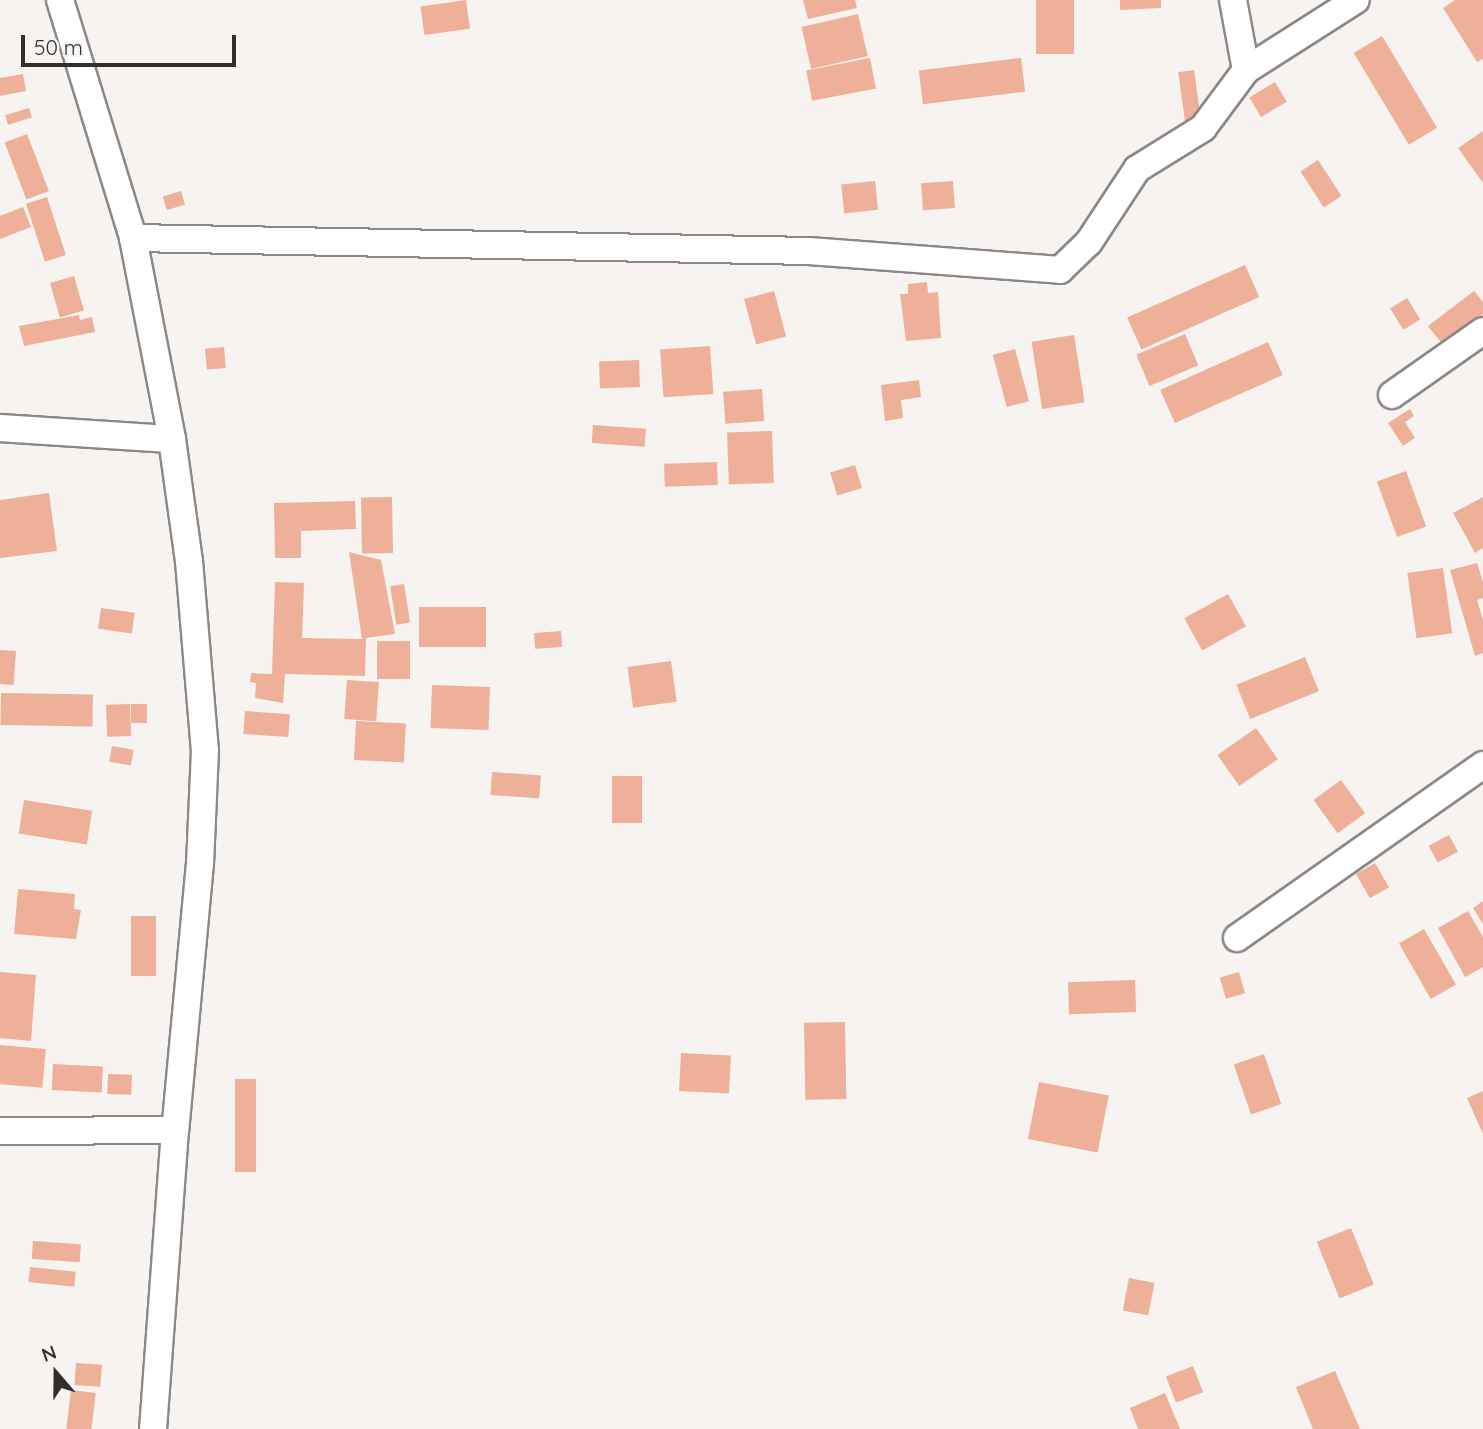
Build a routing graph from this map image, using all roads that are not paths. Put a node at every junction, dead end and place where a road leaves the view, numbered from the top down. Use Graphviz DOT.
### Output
graph roads {
  1 [pos="60,0"];
  2 [pos="1233,0"];
  3 [pos="1356,0"];
  4 [pos="1246,70"];
  5 [pos="133,238"];
  6 [pos="1483,331"];
  7 [pos="1392,395"];
  8 [pos="0,428"];
  9 [pos="172,439"];
  10 [pos="1483,765"];
  11 [pos="1237,938"];
  12 [pos="174,1130"];
  13 [pos="0,1131"];
  14 [pos="153,1429"];
  1 -- 5 [label="street"];
  2 -- 4 [label="street"];
  3 -- 4 [label="street"];
  4 -- 5 [label="street"];
  5 -- 9 [label="street"];
  6 -- 7 [label="street"];
  8 -- 9 [label="street"];
  9 -- 12 [label="street"];
  10 -- 11 [label="street"];
  12 -- 13 [label="street"];
  12 -- 14 [label="street"];
}
